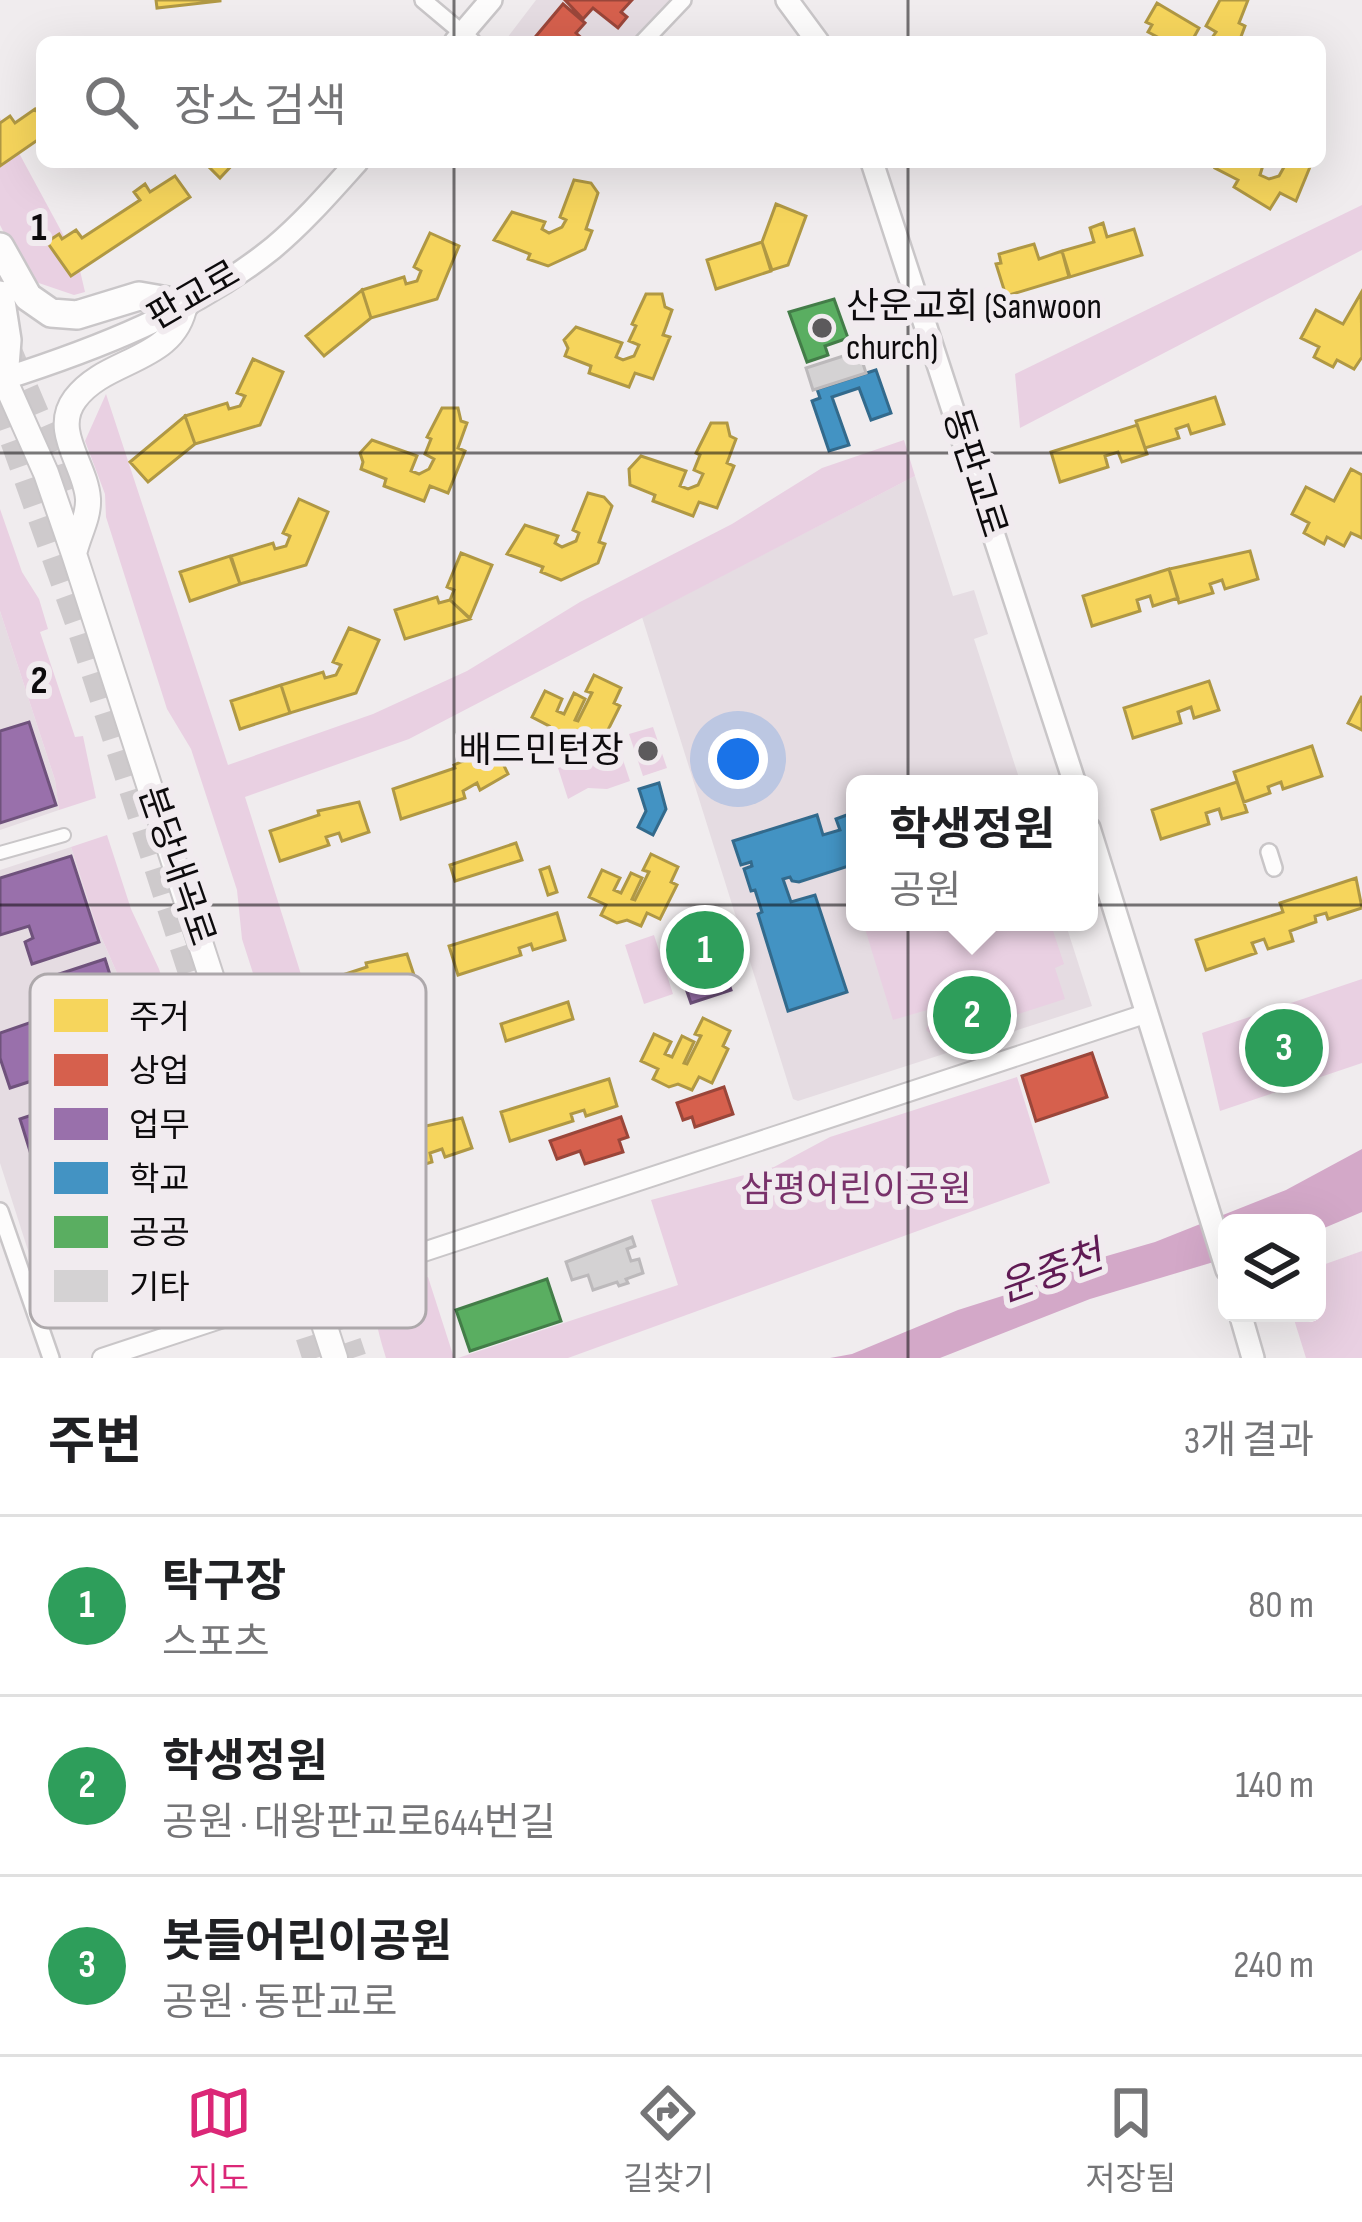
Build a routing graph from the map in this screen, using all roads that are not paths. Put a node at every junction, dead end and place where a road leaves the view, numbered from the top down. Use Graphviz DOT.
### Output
graph roads {
  1 [pos="423,0"];
  2 [pos="491,0"];
  3 [pos="682,0"];
  4 [pos="788,0"];
  5 [pos="460,36"];
  6 [pos="465,36"];
  7 [pos="649,36"];
  8 [pos="814,36"];
  9 [pos="351,168"];
  10 [pos="874,168"];
  11 [pos="0,247"];
  12 [pos="0,295"];
  13 [pos="185,304"];
  14 [pos="1,379"];
  15 [pos="74,554"];
  16 [pos="1072,775"];
  17 [pos="64,835"];
  18 [pos="0,854"];
  19 [pos="1098,856"];
  20 [pos="210,974"];
  21 [pos="1148,1013"];
  22 [pos="0,1211"];
  23 [pos="1218,1240"];
  24 [pos="426,1250"];
  25 [pos="30,1299"];
  26 [pos="1243,1322"];
  27 [pos="40,1328"];
  28 [pos="192,1328"];
  29 [pos="325,1328"];
  30 [pos="50,1358"];
  31 [pos="102,1358"];
  32 [pos="335,1358"];
  33 [pos="1253,1358"];
  1 -- 5 [label="street"];
  2 -- 6 [label="main road"];
  3 -- 7 [label="street"];
  4 -- 8 [label="main road"];
  9 -- 13 [label="main road, 판교로"];
  10 -- 16 [label="main road, 동판교로"];
  11 -- 13 [label="highway"];
  12 -- 14 [label="highway"];
  13 -- 14 [label="main road, 판교로"];
  13 -- 15 [label="main road"];
  14 -- 15 [label="main road, 분당내곡로"];
  15 -- 20 [label="main road, 분당내곡로"];
  17 -- 18 [label="street"];
  19 -- 21 [label="main road"];
  21 -- 23 [label="main road"];
  21 -- 24 [label="street"];
  22 -- 25 [label="street"];
  26 -- 33 [label="main road"];
  27 -- 30 [label="street"];
  28 -- 31 [label="street"];
  29 -- 32 [label="main road, 분당내곡로"];
}
